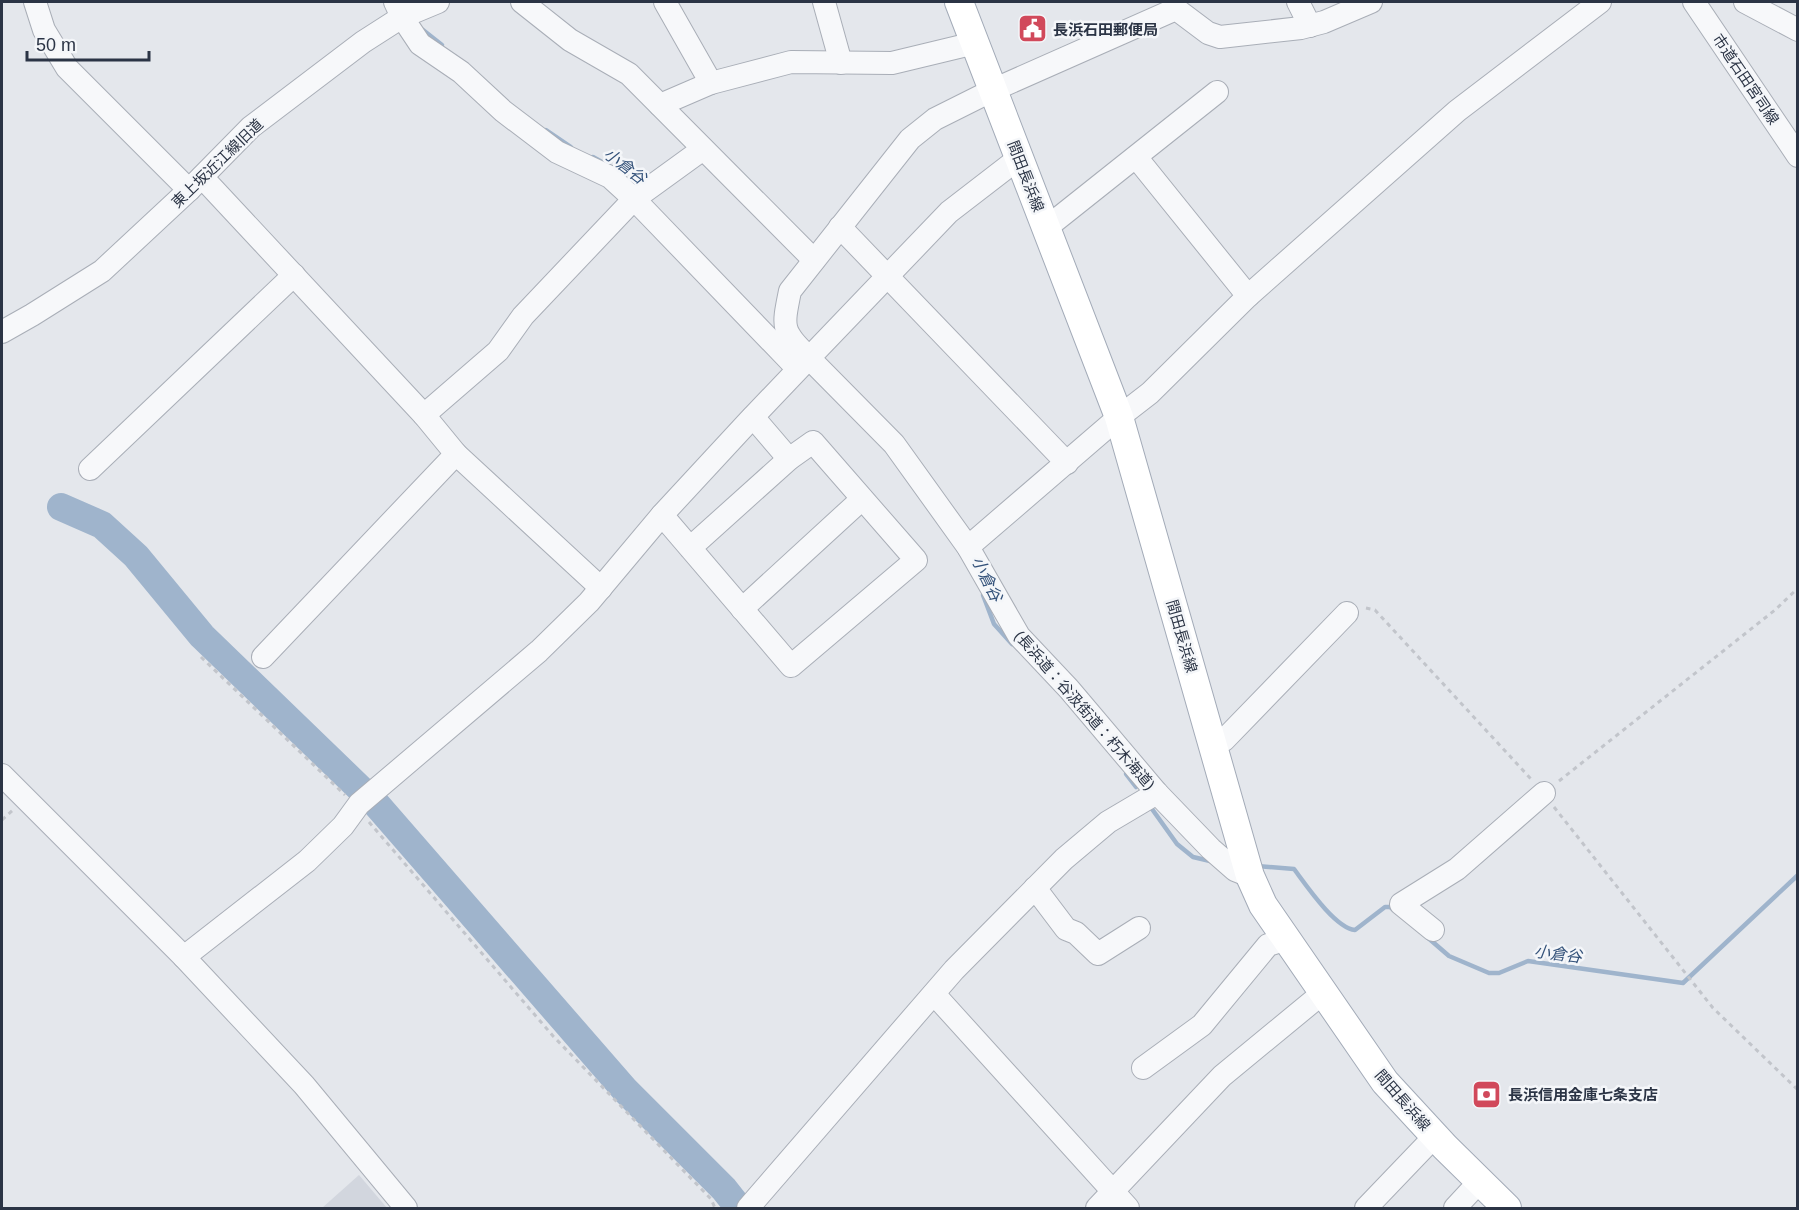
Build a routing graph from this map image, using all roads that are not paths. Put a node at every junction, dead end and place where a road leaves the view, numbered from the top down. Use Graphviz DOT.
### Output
graph roads {
  1 [pos="35,2"];
  2 [pos="438,2"];
  3 [pos="522,2"];
  4 [pos="665,2"];
  5 [pos="824,2"];
  6 [pos="959,2"];
  7 [pos="1298,2"];
  8 [pos="1371,2"];
  9 [pos="1600,2"];
  10 [pos="1694,2"];
  11 [pos="1744,2"];
  12 [pos="399,9"];
  13 [pos="1310,26"];
  14 [pos="1797,30"];
  15 [pos="975,42"];
  16 [pos="841,63"];
  17 [pos="711,83"];
  18 [pos="993,90"];
  19 [pos="1217,92"];
  20 [pos="660,105"];
  21 [pos="704,149"];
  22 [pos="1797,156"];
  23 [pos="1136,157"];
  24 [pos="1019,158"];
  25 [pos="195,183"];
  26 [pos="634,198"];
  27 [pos="840,227"];
  28 [pos="1046,228"];
  29 [pos="814,261"];
  30 [pos="294,275"];
  31 [pos="887,277"];
  32 [pos="1248,296"];
  33 [pos="2,332"];
  34 [pos="804,364"];
  35 [pos="424,415"];
  36 [pos="753,417"];
  37 [pos="1119,417"];
  38 [pos="456,454"];
  39 [pos="789,459"];
  40 [pos="1067,463"];
  41 [pos="90,469"];
  42 [pos="862,499"];
  43 [pos="662,515"];
  44 [pos="968,547"];
  45 [pos="690,548"];
  46 [pos="601,588"];
  47 [pos="742,609"];
  48 [pos="1347,613"];
  49 [pos="263,657"];
  50 [pos="1213,746"];
  51 [pos="2,775"];
  52 [pos="1157,793"];
  53 [pos="1544,793"];
  54 [pos="1250,876"];
  55 [pos="1035,888"];
  56 [pos="1139,928"];
  57 [pos="1433,930"];
  58 [pos="1287,939"];
  59 [pos="184,957"];
  60 [pos="1324,992"];
  61 [pos="934,994"];
  62 [pos="1143,1068"];
  63 [pos="1434,1136"];
  64 [pos="1480,1181"];
  65 [pos="1113,1192"];
  66 [pos="749,1207"];
  67 [pos="406,1209"];
  68 [pos="1097,1209"];
  69 [pos="1128,1209"];
  70 [pos="1366,1209"];
  71 [pos="1455,1209"];
  72 [pos="1508,1209"];
  1 -- 25 [label="street"];
  2 -- 12 [label="street, 東上坂近江線旧道"];
  3 -- 20 [label="street"];
  4 -- 17 [label="street"];
  5 -- 16 [label="street"];
  6 -- 15 [label="main road, 間田長浜線"];
  7 -- 13 [label="street"];
  8 -- 13 [label="street"];
  9 -- 32 [label="street"];
  10 -- 22 [label="street, 市道石田宮司線"];
  11 -- 14 [label="street"];
  12 -- 25 [label="street, 東上坂近江線旧道"];
  12 -- 26 [label="street"];
  13 -- 18 [label="street"];
  15 -- 16 [label="street"];
  15 -- 18 [label="main road, 間田長浜線"];
  16 -- 17 [label="street"];
  17 -- 20 [label="street"];
  18 -- 24 [label="main road, 間田長浜線"];
  18 -- 27 [label="street"];
  19 -- 23 [label="street"];
  20 -- 21 [label="street"];
  21 -- 26 [label="street"];
  21 -- 29 [label="street"];
  23 -- 28 [label="street"];
  23 -- 32 [label="street"];
  24 -- 28 [label="main road, 間田長浜線"];
  24 -- 31 [label="street"];
  25 -- 30 [label="street"];
  25 -- 33 [label="street, 東上坂近江線旧道"];
  26 -- 34 [label="street"];
  26 -- 35 [label="street"];
  27 -- 29 [label="street"];
  27 -- 31 [label="street"];
  28 -- 37 [label="main road, 間田長浜線"];
  29 -- 34 [label="street"];
  30 -- 35 [label="street"];
  30 -- 41 [label="street"];
  31 -- 34 [label="street"];
  31 -- 40 [label="street"];
  32 -- 37 [label="street"];
  34 -- 36 [label="street"];
  34 -- 44 [label="street, (長浜道：谷汲街道：朽木海道)"];
  35 -- 38 [label="street"];
  36 -- 39 [label="street"];
  36 -- 43 [label="street"];
  37 -- 40 [label="street"];
  37 -- 50 [label="main road, 間田長浜線"];
  38 -- 46 [label="street"];
  38 -- 49 [label="street"];
  39 -- 42 [label="street"];
  39 -- 45 [label="street"];
  40 -- 44 [label="street"];
  42 -- 47 [label="street"];
  42 -- 47 [label="street"];
  43 -- 45 [label="street"];
  43 -- 46 [label="street"];
  44 -- 52 [label="street, (長浜道：谷汲街道：朽木海道)"];
  45 -- 47 [label="street"];
  46 -- 59 [label="street"];
  48 -- 50 [label="street"];
  50 -- 54 [label="main road, 間田長浜線"];
  51 -- 59 [label="street"];
  52 -- 54 [label="street, (長浜道：谷汲街道：朽木海道)"];
  52 -- 55 [label="street"];
  53 -- 57 [label="street"];
  54 -- 58 [label="main road, 間田長浜線"];
  55 -- 56 [label="street"];
  55 -- 61 [label="street"];
  58 -- 60 [label="main road, 間田長浜線"];
  58 -- 62 [label="street"];
  59 -- 67 [label="street"];
  60 -- 63 [label="main road, 間田長浜線"];
  60 -- 65 [label="street"];
  61 -- 65 [label="street"];
  61 -- 66 [label="street"];
  63 -- 64 [label="main road, 間田長浜線"];
  63 -- 70 [label="street"];
  64 -- 71 [label="street"];
  64 -- 72 [label="main road, 間田長浜線"];
  65 -- 68 [label="street"];
  65 -- 69 [label="street"];
}
